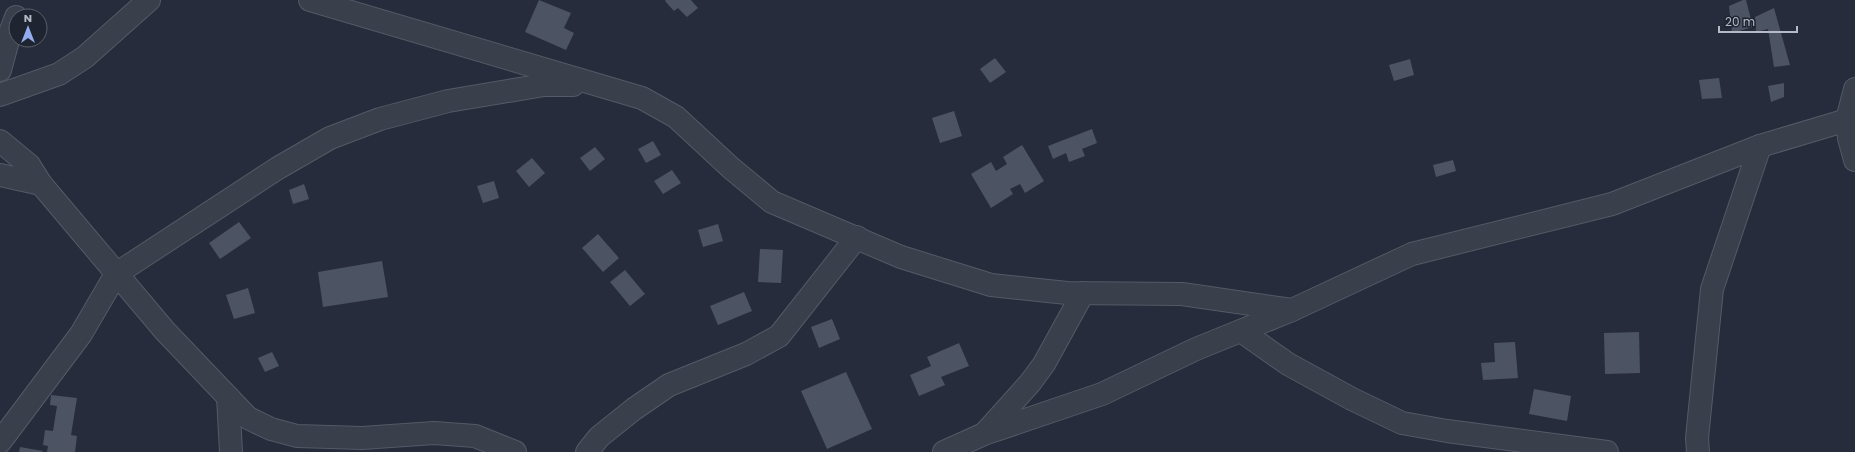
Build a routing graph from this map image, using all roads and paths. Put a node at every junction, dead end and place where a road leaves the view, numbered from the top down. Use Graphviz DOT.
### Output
graph roads {
  1 [pos="149,0"];
  2 [pos="310,0"];
  3 [pos="8,40"];
  4 [pos="0,70"];
  5 [pos="594,85"];
  6 [pos="1855,89"];
  7 [pos="0,95"];
  8 [pos="1847,120"];
  9 [pos="0,140"];
  10 [pos="1760,146"];
  11 [pos="1855,160"];
  12 [pos="0,175"];
  13 [pos="41,184"];
  14 [pos="857,238"];
  15 [pos="116,274"];
  16 [pos="1083,293"];
  17 [pos="1292,310"];
  18 [pos="1241,331"];
  19 [pos="228,397"];
  20 [pos="984,434"];
  21 [pos="0,442"];
  22 [pos="231,452"];
  23 [pos="514,452"];
  24 [pos="587,452"];
  25 [pos="944,452"];
  26 [pos="1607,452"];
  27 [pos="1698,452"];
  1 -- 7 [label="street"];
  2 -- 5 [label="street"];
  3 -- 4 [label="street"];
  5 -- 14 [label="street"];
  5 -- 15 [label="street"];
  6 -- 8 [label="street"];
  8 -- 10 [label="street"];
  8 -- 11 [label="street"];
  9 -- 13 [label="street"];
  10 -- 17 [label="street"];
  10 -- 27 [label="street"];
  12 -- 13 [label="street"];
  13 -- 15 [label="street"];
  14 -- 16 [label="street"];
  14 -- 24 [label="street"];
  15 -- 19 [label="street"];
  15 -- 21 [label="street"];
  16 -- 17 [label="street"];
  16 -- 20 [label="street"];
  17 -- 18 [label="street"];
  18 -- 20 [label="street"];
  18 -- 26 [label="street"];
  19 -- 22 [label="street"];
  19 -- 23 [label="street"];
  20 -- 25 [label="street"];
}
